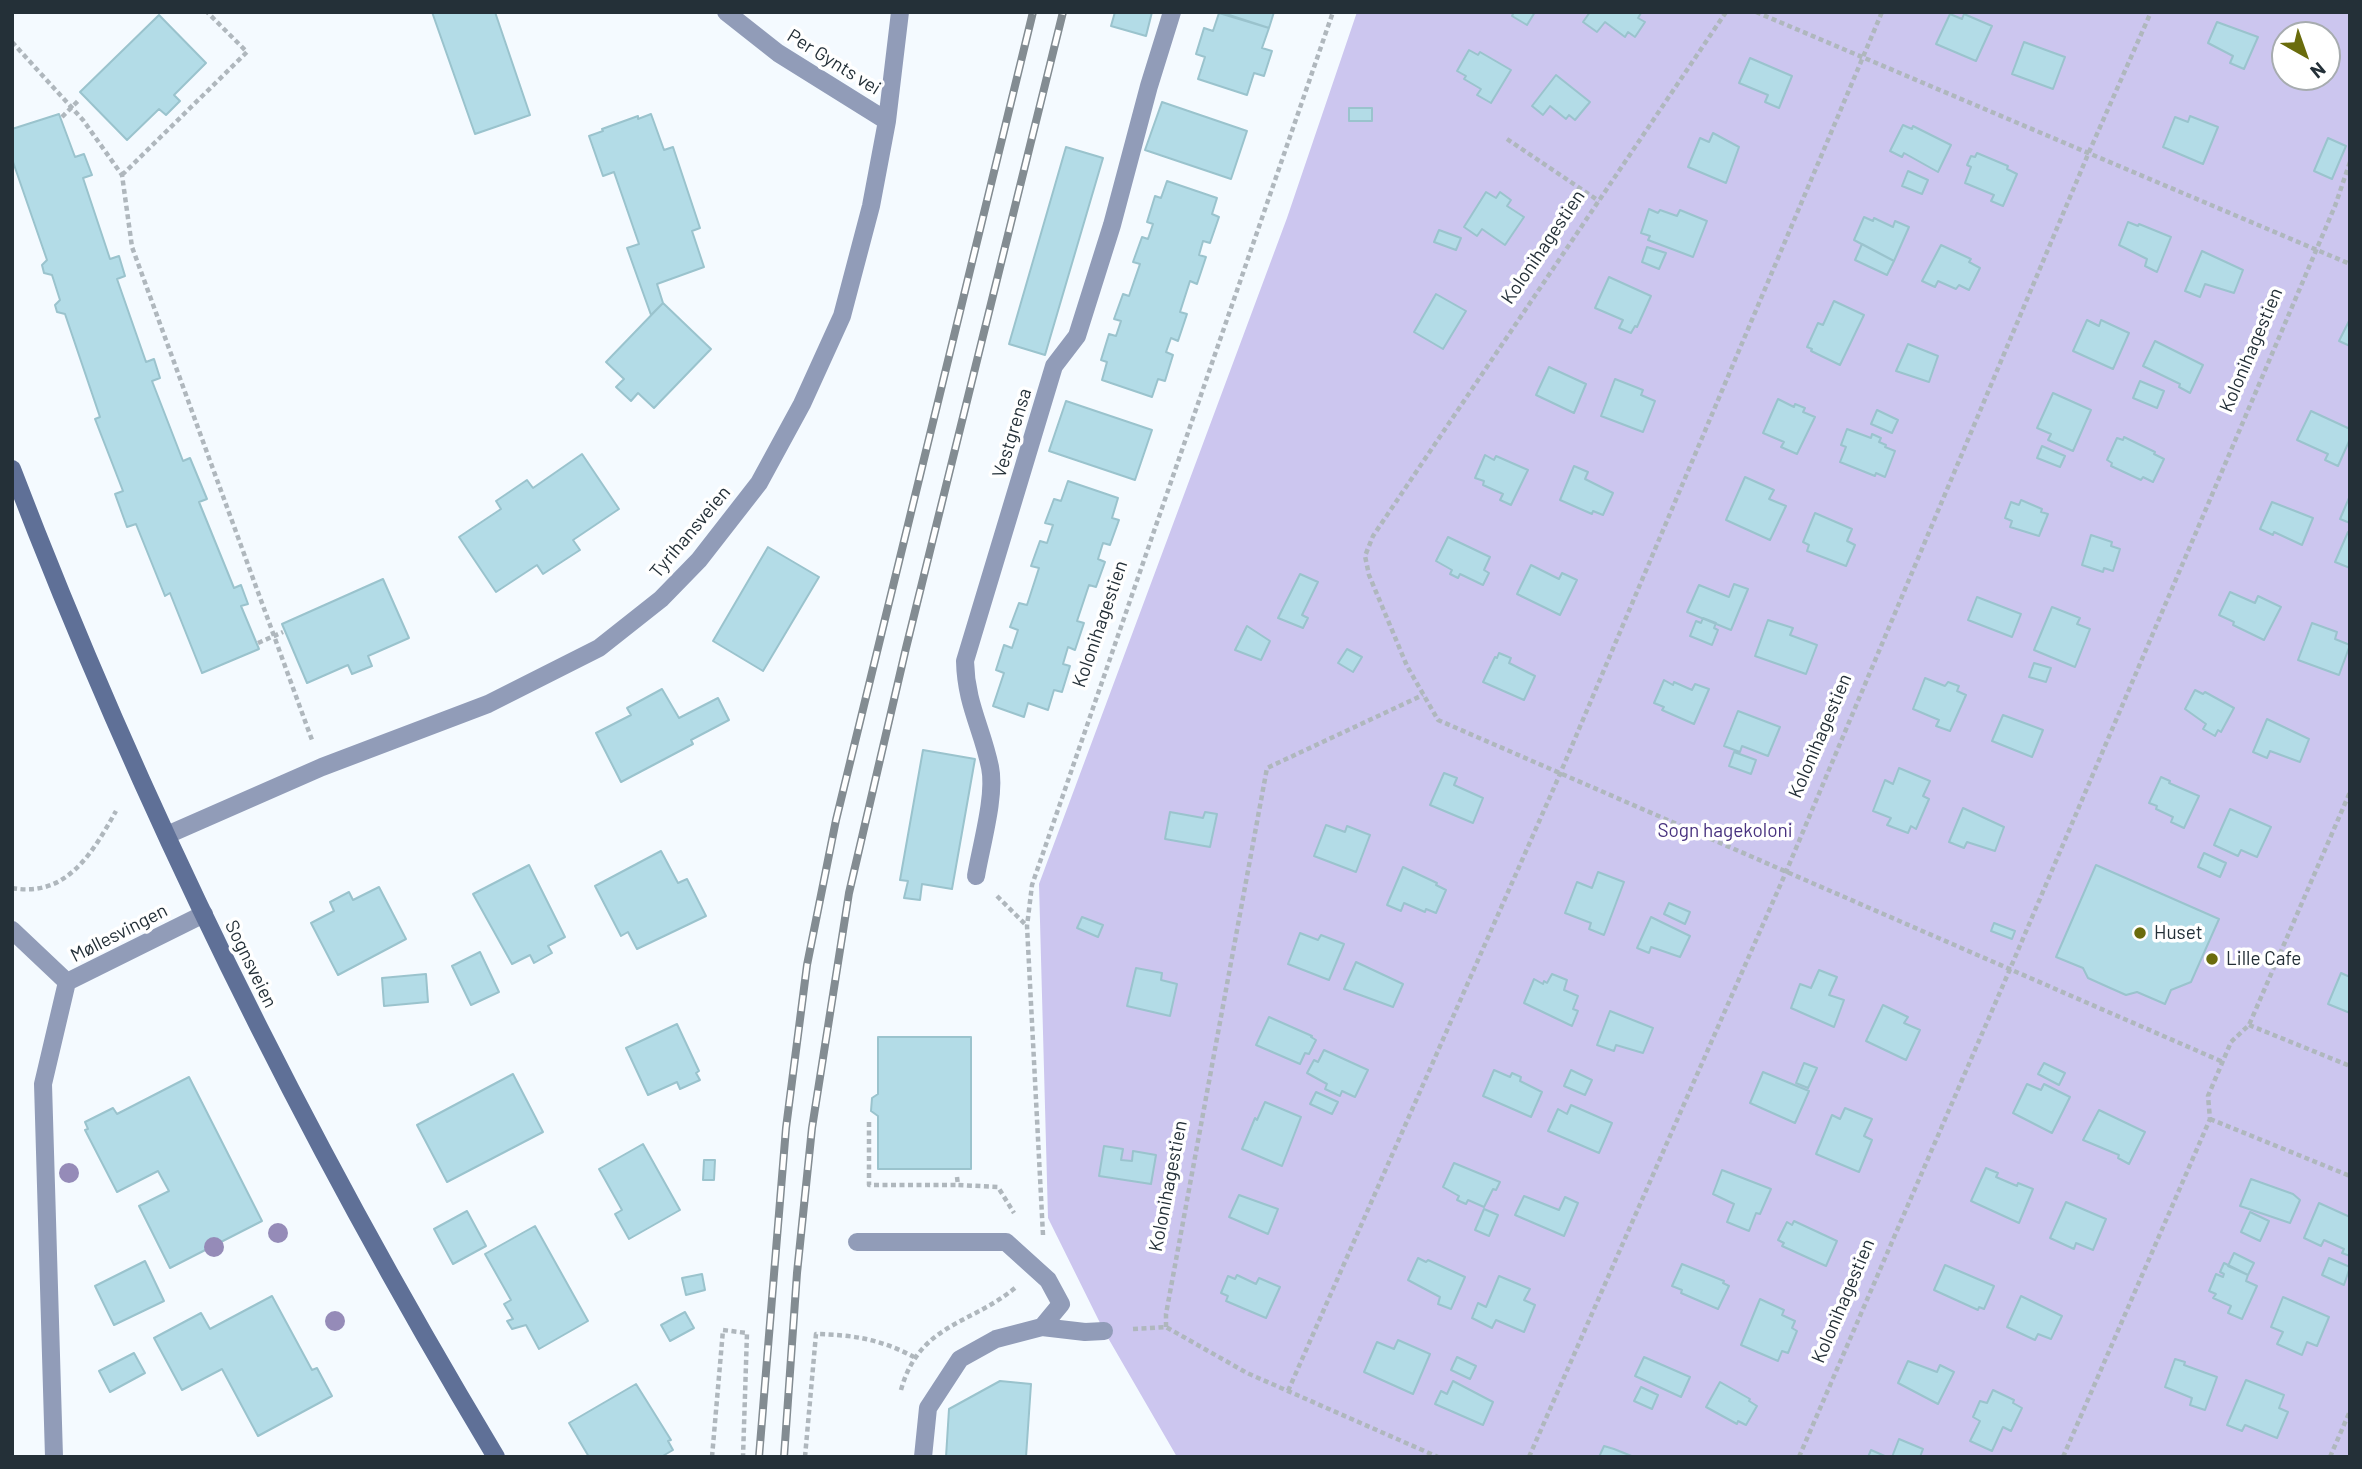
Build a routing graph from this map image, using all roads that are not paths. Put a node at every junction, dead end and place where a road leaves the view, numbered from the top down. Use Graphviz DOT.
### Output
graph roads {
  1 [pos="726,12"];
  2 [pos="900,12"];
  3 [pos="1172,12"];
  4 [pos="887,121"];
  5 [pos="12,469"];
  6 [pos="167,835"];
  7 [pos="976,876"];
  8 [pos="204,914"];
  9 [pos="12,930"];
  10 [pos="68,982"];
  11 [pos="857,1242"];
  12 [pos="1042,1327"];
  13 [pos="1104,1331"];
  14 [pos="54,1457"];
  15 [pos="496,1457"];
  16 [pos="923,1457"];
  1 -- 4 [label="street, Per Gynts vei"];
  2 -- 4 [label="street, Tyrihansveien"];
  3 -- 7 [label="street, Vestgrensa"];
  4 -- 6 [label="street, Tyrihansveien"];
  5 -- 6 [label="main road, Sognsveien"];
  6 -- 8 [label="main road, Sognsveien"];
  8 -- 10 [label="street, Møllesvingen"];
  8 -- 15 [label="main road, Sognsveien"];
  9 -- 10 [label="street"];
  10 -- 14 [label="street, Møllesvingen"];
  11 -- 12 [label="street"];
  12 -- 13 [label="street"];
  12 -- 16 [label="street"];
}
